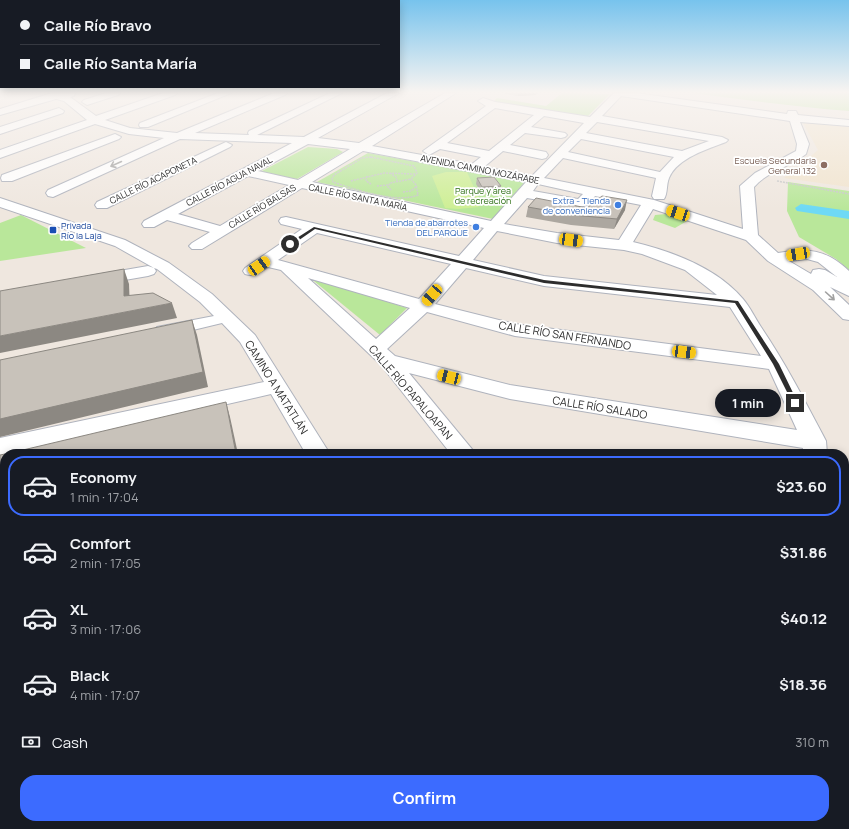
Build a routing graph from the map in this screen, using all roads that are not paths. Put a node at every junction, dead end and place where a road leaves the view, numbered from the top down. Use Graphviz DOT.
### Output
graph roads {
  1 [pos="62,132"];
  2 [pos="67,132"];
  3 [pos="136,132"];
  4 [pos="190,132"];
  5 [pos="256,132"];
  6 [pos="322,132"];
  7 [pos="387,132"];
  8 [pos="453,132"];
  9 [pos="519,132"];
  10 [pos="539,132"];
  11 [pos="581,132"];
  12 [pos="671,132"];
  13 [pos="728,132"];
  14 [pos="799,132"];
  15 [pos="253,133"];
  16 [pos="561,135"];
  17 [pos="578,135"];
  18 [pos="115,136"];
  19 [pos="179,136"];
  20 [pos="305,140"];
  21 [pos="722,140"];
  22 [pos="103,141"];
  23 [pos="226,145"];
  24 [pos="361,147"];
  25 [pos="501,147"];
  26 [pos="152,148"];
  27 [pos="175,150"];
  28 [pos="190,150"];
  29 [pos="213,152"];
  30 [pos="0,154"];
  31 [pos="542,154"];
  32 [pos="560,154"];
  33 [pos="491,155"];
  34 [pos="683,155"];
  35 [pos="0,160"];
  36 [pos="623,167"];
  37 [pos="32,168"];
  38 [pos="475,168"];
  39 [pos="246,172"];
  40 [pos="663,176"];
  41 [pos="7,178"];
  42 [pos="615,179"];
  43 [pos="535,180"];
  44 [pos="72,183"];
  45 [pos="300,184"];
  46 [pos="524,192"];
  47 [pos="592,192"];
  48 [pos="53,193"];
  49 [pos="120,196"];
  50 [pos="654,200"];
  51 [pos="0,205"];
  52 [pos="102,205"];
  53 [pos="166,215"];
  54 [pos="56,221"];
  55 [pos="286,221"];
  56 [pos="149,224"];
  57 [pos="493,226"];
  58 [pos="314,228"];
  59 [pos="222,231"];
  60 [pos="751,237"];
  61 [pos="624,245"];
  62 [pos="197,246"];
  63 [pos="776,254"];
  64 [pos="266,261"];
  65 [pos="461,263"];
  66 [pos="286,266"];
  67 [pos="148,271"];
  68 [pos="251,271"];
  69 [pos="849,280"];
  70 [pos="78,283"];
  71 [pos="849,291"];
  72 [pos="736,302"];
  73 [pos="423,306"];
  74 [pos="849,315"];
  75 [pos="214,321"];
  76 [pos="145,334"];
  77 [pos="382,356"];
  78 [pos="776,364"];
  79 [pos="267,388"];
  80 [pos="0,447"];
  81 [pos="815,448"];
  82 [pos="298,449"];
  83 [pos="315,449"];
  84 [pos="460,449"];
  1 -- 30 [label="street"];
  2 -- 22 [label="street"];
  3 -- 19 [label="street, AVENIDA CAMINO MOZÁRABE"];
  4 -- 19 [label="street"];
  5 -- 15 [label="street"];
  6 -- 20 [label="street, CALLE RÍO AGUA NAVAL"];
  7 -- 24 [label="street, CALLE RÍO BALSAS"];
  8 -- 33 [label="street"];
  9 -- 25 [label="street"];
  10 -- 16 [label="street"];
  11 -- 17 [label="street"];
  12 -- 21 [label="street"];
  13 -- 21 [label="street"];
  14 -- 60 [label="street"];
  17 -- 32 [label="street"];
  17 -- 34 [label="street"];
  18 -- 22 [label="street"];
  19 -- 20 [label="street, AVENIDA CAMINO MOZÁRABE"];
  19 -- 26 [label="street"];
  20 -- 24 [label="street, AVENIDA CAMINO MOZÁRABE"];
  20 -- 39 [label="street, CALLE RÍO AGUA NAVAL"];
  21 -- 34 [label="street"];
  22 -- 37 [label="street"];
  23 -- 29 [label="street, CALLE RÍO ACAPONETA"];
  24 -- 38 [label="street, AVENIDA CAMINO MOZÁRABE"];
  24 -- 45 [label="street, CALLE RÍO BALSAS"];
  25 -- 31 [label="street"];
  25 -- 33 [label="street"];
  26 -- 27 [label="street"];
  26 -- 44 [label="street, one-way"];
  28 -- 29 [label="street"];
  29 -- 49 [label="street, CALLE RÍO ACAPONETA"];
  32 -- 36 [label="street"];
  32 -- 43 [label="street"];
  33 -- 38 [label="street"];
  34 -- 40 [label="street"];
  35 -- 37 [label="street"];
  36 -- 40 [label="street"];
  36 -- 42 [label="street"];
  37 -- 41 [label="street"];
  38 -- 43 [label="street, AVENIDA CAMINO MOZÁRABE"];
  39 -- 45 [label="street, CALLE RÍO SANTA MARÍA"];
  39 -- 53 [label="street, CALLE RÍO AGUA NAVAL"];
  40 -- 50 [label="street"];
  43 -- 46 [label="street"];
  43 -- 47 [label="street, AVENIDA CAMINO MOZÁRABE"];
  44 -- 48 [label="street"];
  44 -- 49 [label="street"];
  45 -- 57 [label="street, CALLE RÍO SANTA MARÍA"];
  45 -- 59 [label="street, CALLE RÍO BALSAS"];
  46 -- 47 [label="street"];
  46 -- 57 [label="street"];
  47 -- 50 [label="street, AVENIDA CAMINO MOZÁRABE"];
  49 -- 52 [label="street, CALLE RÍO ACAPONETA"];
  50 -- 60 [label="street, AVENIDA CAMINO MOZÁRABE"];
  50 -- 61 [label="street"];
  51 -- 54 [label="street, CAMINO A MATATLÁN"];
  53 -- 56 [label="street, CALLE RÍO AGUA NAVAL"];
  53 -- 59 [label="street"];
  54 -- 67 [label="street"];
  54 -- 83 [label="street, CAMINO A MATATLÁN"];
  55 -- 58 [label="street"];
  57 -- 61 [label="street, CALLE RÍO SANTA MARÍA"];
  57 -- 65 [label="street"];
  58 -- 64 [label="street"];
  58 -- 65 [label="street"];
  59 -- 62 [label="street, CALLE RÍO BALSAS"];
  60 -- 63 [label="street"];
  61 -- 72 [label="street, CALLE RÍO SANTA MARÍA"];
  63 -- 69 [label="street"];
  63 -- 71 [label="street"];
  63 -- 74 [label="street, one-way"];
  64 -- 66 [label="street, CALLE RÍO SAN FERNANDO"];
  64 -- 68 [label="street"];
  65 -- 72 [label="street"];
  65 -- 73 [label="street"];
  66 -- 73 [label="street, CALLE RÍO SAN FERNANDO"];
  66 -- 77 [label="street, CALLE RÍO PAPALOAPAN"];
  67 -- 70 [label="street"];
  67 -- 75 [label="street"];
  72 -- 78 [label="street, CALLE RÍO SANTA MARÍA"];
  73 -- 77 [label="street"];
  73 -- 78 [label="street, CALLE RÍO SAN FERNANDO"];
  75 -- 76 [label="street"];
  75 -- 79 [label="street"];
  77 -- 81 [label="street, CALLE RÍO SALADO"];
  77 -- 84 [label="street, CALLE RÍO PAPALOAPAN"];
  78 -- 81 [label="street, CALLE RÍO SANTA MARÍA"];
  79 -- 80 [label="street"];
  79 -- 82 [label="street"];
}
